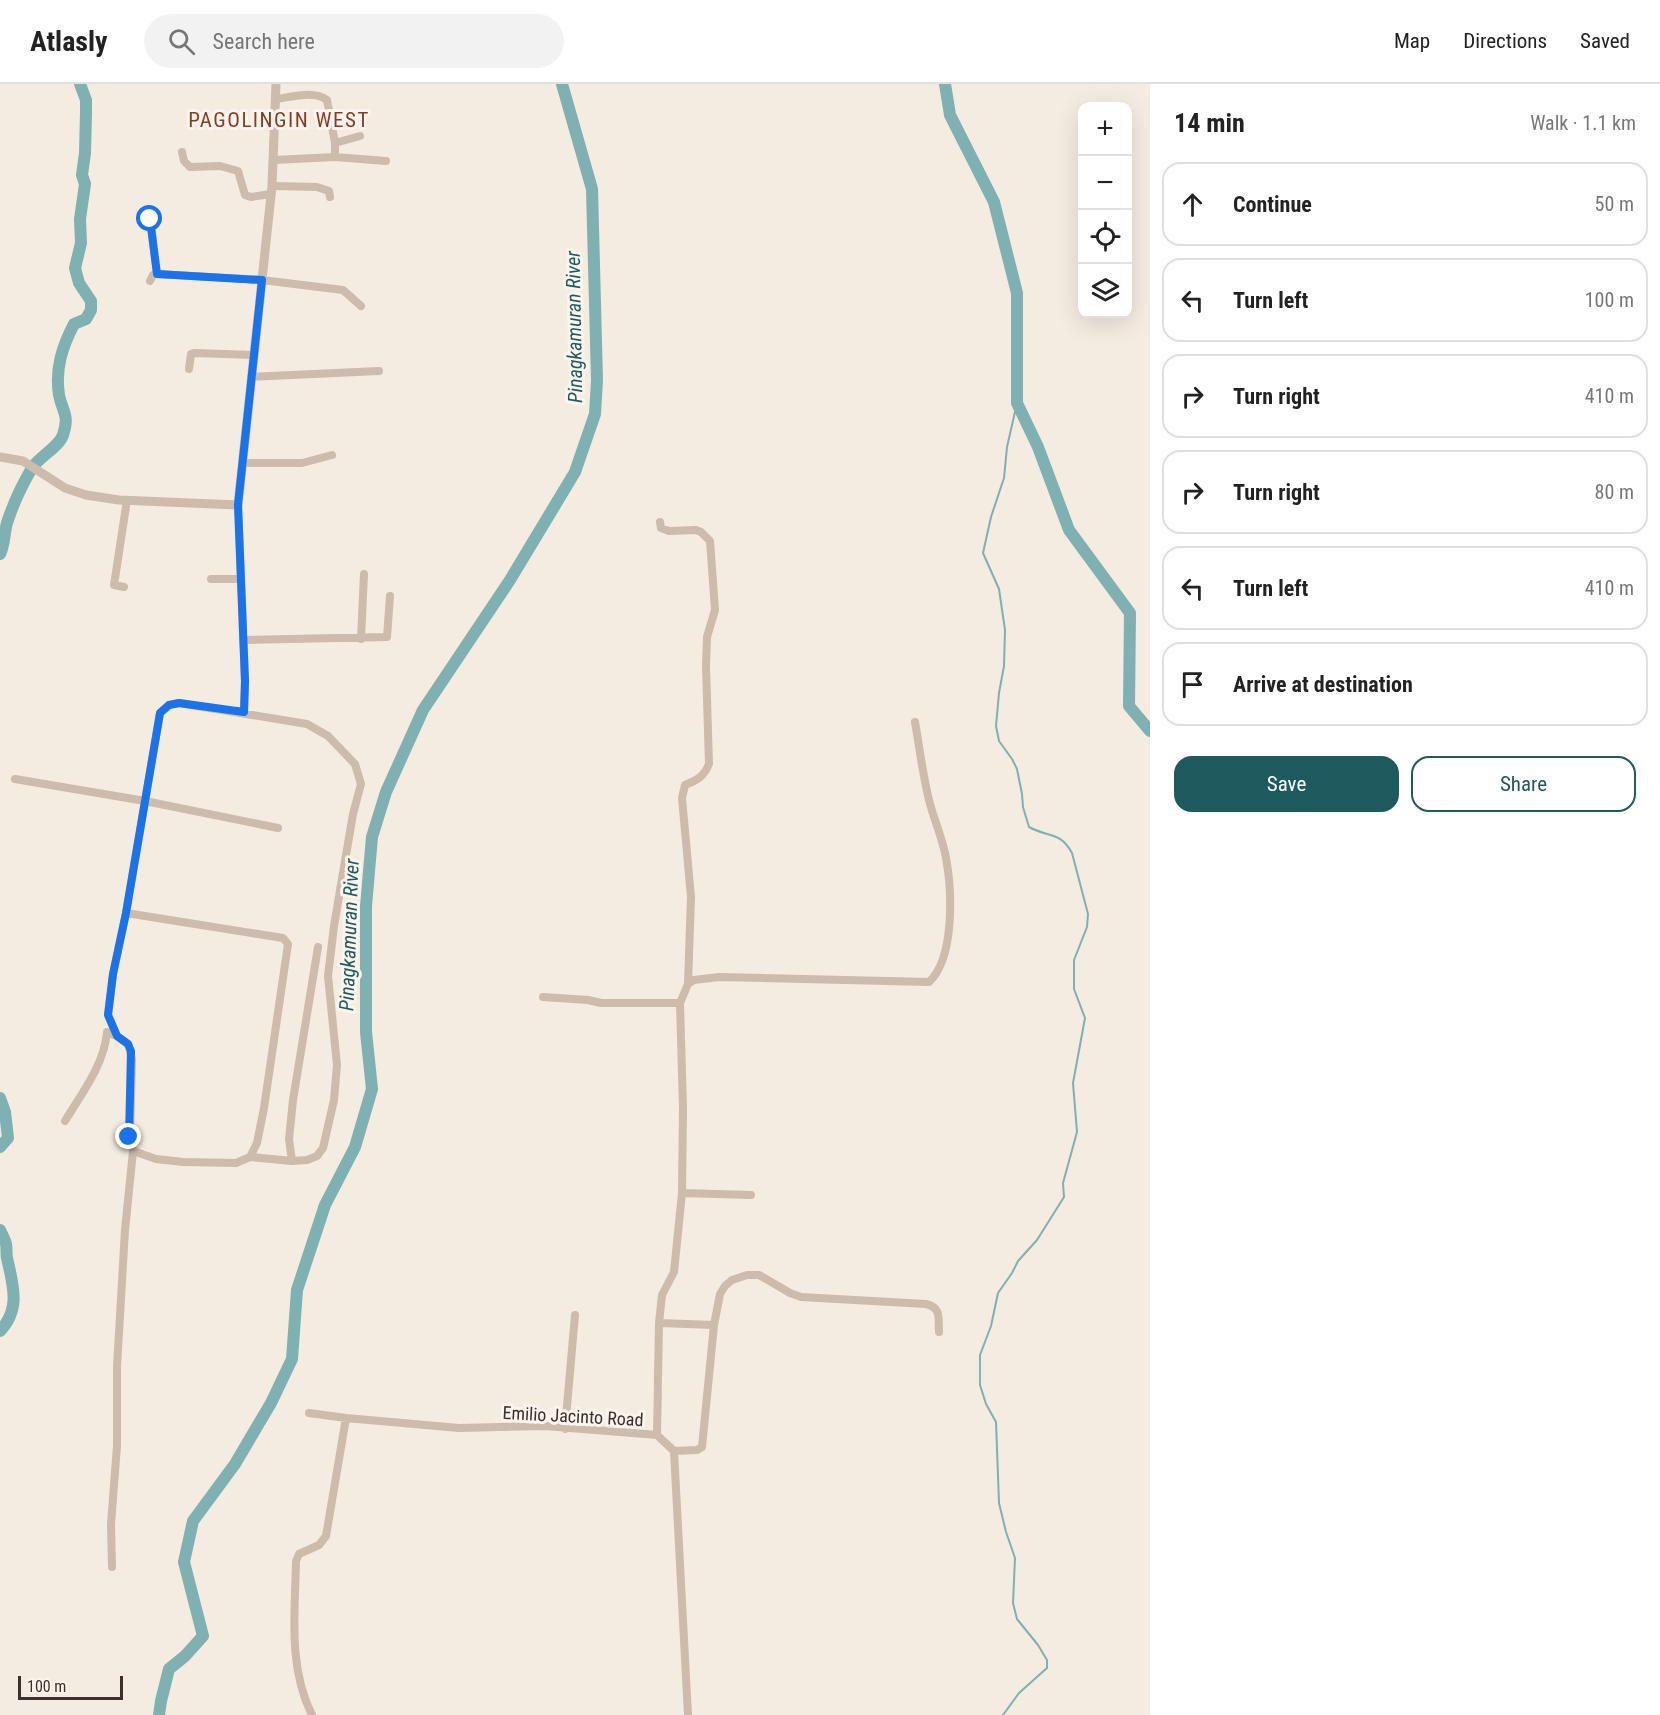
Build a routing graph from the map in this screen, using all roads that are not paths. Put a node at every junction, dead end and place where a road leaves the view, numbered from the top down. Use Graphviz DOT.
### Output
graph roads {
  1 [pos="276,84"];
  2 [pos="277,99"];
  3 [pos="360,136"];
  4 [pos="335,143"];
  5 [pos="182,152"];
  6 [pos="335,157"];
  7 [pos="274,160"];
  8 [pos="386,161"];
  9 [pos="272,190"];
  10 [pos="330,197"];
  11 [pos="150,219"];
  12 [pos="157,274"];
  13 [pos="262,280"];
  14 [pos="150,281"];
  15 [pos="361,306"];
  16 [pos="253,356"];
  17 [pos="189,369"];
  18 [pos="379,370"];
  19 [pos="251,377"];
  20 [pos="332,455"];
  21 [pos="0,457"];
  22 [pos="243,463"];
  23 [pos="127,500"];
  24 [pos="238,505"];
  25 [pos="660,522"];
  26 [pos="364,574"];
  27 [pos="212,579"];
  28 [pos="241,579"];
  29 [pos="124,587"];
  30 [pos="390,596"];
  31 [pos="361,639"];
  32 [pos="243,640"];
  33 [pos="244,712"];
  34 [pos="915,722"];
  35 [pos="15,779"];
  36 [pos="145,801"];
  37 [pos="278,828"];
  38 [pos="126,913"];
  39 [pos="318,947"];
  40 [pos="688,984"];
  41 [pos="543,997"];
  42 [pos="680,1003"];
  43 [pos="117,1036"];
  44 [pos="65,1121"];
  45 [pos="133,1151"];
  46 [pos="250,1157"];
  47 [pos="292,1161"];
  48 [pos="682,1192"];
  49 [pos="751,1195"];
  50 [pos="575,1315"];
  51 [pos="659,1323"];
  52 [pos="714,1325"];
  53 [pos="939,1332"];
  54 [pos="309,1413"];
  55 [pos="346,1418"];
  56 [pos="565,1429"];
  57 [pos="657,1435"];
  58 [pos="674,1451"];
  59 [pos="112,1567"];
  60 [pos="312,1715"];
  61 [pos="688,1715"];
  1 -- 2 [label="street"];
  2 -- 4 [label="street"];
  2 -- 7 [label="street"];
  3 -- 4 [label="street"];
  4 -- 6 [label="street"];
  5 -- 9 [label="street"];
  6 -- 7 [label="street"];
  6 -- 8 [label="street"];
  7 -- 9 [label="street"];
  9 -- 10 [label="street"];
  9 -- 13 [label="street"];
  11 -- 12 [label="street"];
  12 -- 13 [label="street"];
  12 -- 14 [label="street"];
  13 -- 15 [label="street"];
  13 -- 16 [label="street"];
  16 -- 17 [label="street"];
  16 -- 19 [label="street"];
  18 -- 19 [label="street"];
  19 -- 22 [label="street"];
  20 -- 22 [label="street"];
  21 -- 23 [label="street"];
  22 -- 24 [label="street"];
  23 -- 24 [label="street"];
  23 -- 29 [label="street"];
  24 -- 28 [label="street"];
  25 -- 40 [label="street"];
  26 -- 31 [label="street"];
  27 -- 28 [label="street"];
  28 -- 32 [label="street"];
  30 -- 31 [label="street"];
  31 -- 32 [label="street"];
  32 -- 33 [label="street"];
  33 -- 36 [label="street"];
  33 -- 47 [label="street"];
  34 -- 40 [label="street"];
  35 -- 36 [label="street"];
  36 -- 37 [label="street"];
  36 -- 38 [label="street"];
  38 -- 43 [label="street"];
  38 -- 46 [label="street"];
  39 -- 47 [label="street"];
  40 -- 42 [label="street"];
  41 -- 42 [label="street"];
  42 -- 48 [label="street"];
  43 -- 44 [label="street"];
  43 -- 45 [label="street"];
  45 -- 46 [label="street"];
  45 -- 59 [label="street"];
  46 -- 47 [label="street"];
  48 -- 49 [label="street"];
  48 -- 51 [label="street"];
  50 -- 56 [label="street"];
  51 -- 52 [label="street"];
  51 -- 57 [label="street"];
  52 -- 53 [label="street"];
  52 -- 58 [label="street"];
  54 -- 55 [label="street, Emilio Jacinto Road"];
  55 -- 56 [label="street, Emilio Jacinto Road"];
  55 -- 60 [label="street"];
  56 -- 57 [label="street, Emilio Jacinto Road"];
  57 -- 58 [label="street, Emilio Jacinto Road"];
  58 -- 61 [label="street"];
}
